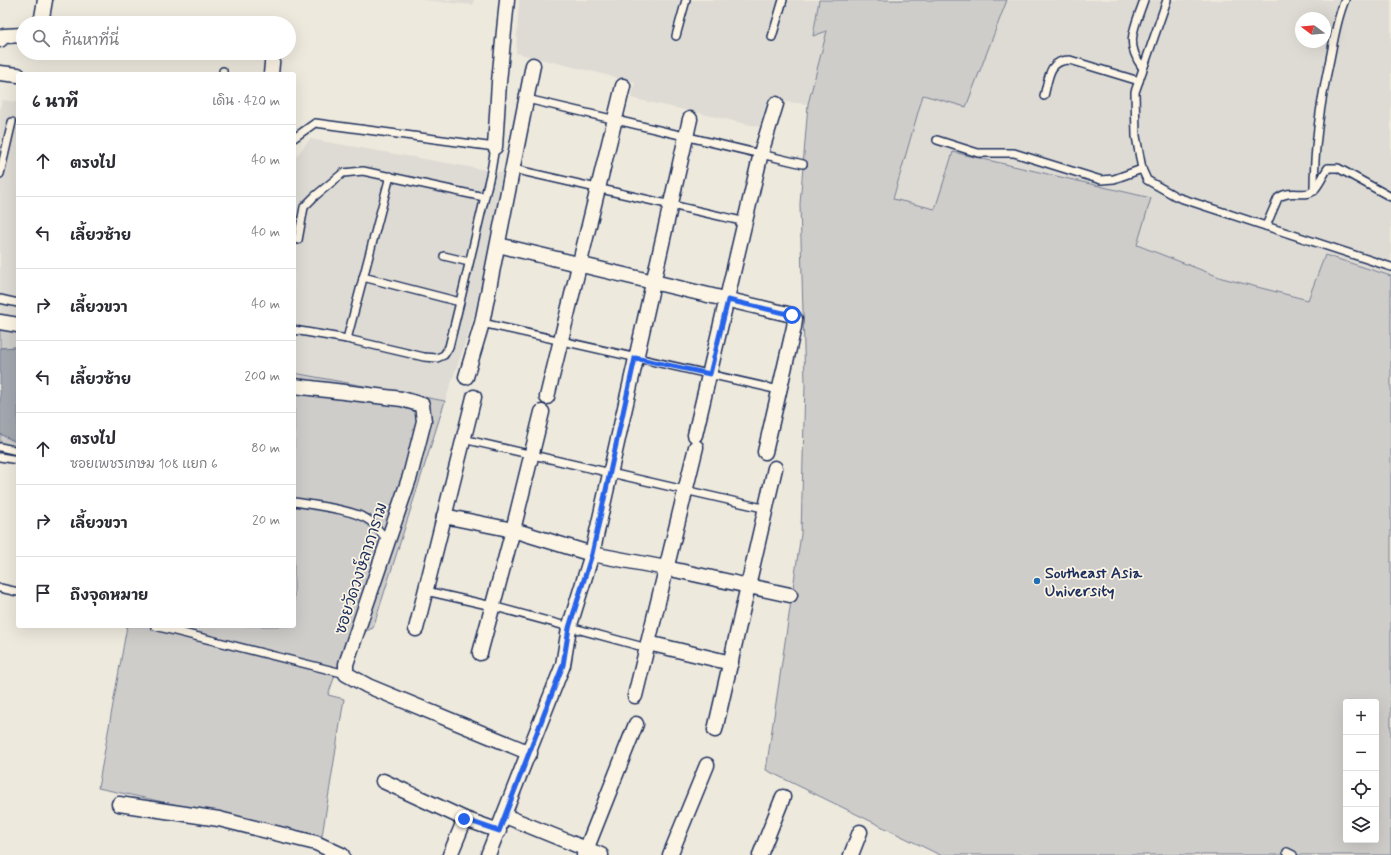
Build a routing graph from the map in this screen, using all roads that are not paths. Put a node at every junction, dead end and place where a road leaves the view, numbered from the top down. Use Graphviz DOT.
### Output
graph roads {
  1 [pos="45,0"];
  2 [pos="508,0"];
  3 [pos="686,0"];
  4 [pos="783,0"];
  5 [pos="1144,0"];
  6 [pos="1167,0"];
  7 [pos="1346,0"];
  8 [pos="42,16"];
  9 [pos="16,35"];
  10 [pos="676,36"];
  11 [pos="772,37"];
  12 [pos="0,40"];
  13 [pos="272,60"];
  14 [pos="533,65"];
  15 [pos="1142,68"];
  16 [pos="271,72"];
  17 [pos="0,73"];
  18 [pos="16,75"];
  19 [pos="1138,81"];
  20 [pos="623,86"];
  21 [pos="1044,96"];
  22 [pos="527,99"];
  23 [pos="776,104"];
  24 [pos="690,119"];
  25 [pos="615,120"];
  26 [pos="12,122"];
  27 [pos="296,137"];
  28 [pos="685,137"];
  29 [pos="937,140"];
  30 [pos="495,147"];
  31 [pos="761,153"];
  32 [pos="803,164"];
  33 [pos="513,169"];
  34 [pos="1142,169"];
  35 [pos="0,174"];
  36 [pos="390,176"];
  37 [pos="597,189"];
  38 [pos="1314,192"];
  39 [pos="484,196"];
  40 [pos="1391,197"];
  41 [pos="670,204"];
  42 [pos="746,222"];
  43 [pos="1266,226"];
  44 [pos="298,240"];
  45 [pos="498,245"];
  46 [pos="444,256"];
  47 [pos="469,262"];
  48 [pos="579,265"];
  49 [pos="1391,267"];
  50 [pos="363,277"];
  51 [pos="652,281"];
  52 [pos="0,299"];
  53 [pos="728,300"];
  54 [pos="460,302"];
  55 [pos="16,303"];
  56 [pos="0,322"];
  57 [pos="482,323"];
  58 [pos="16,325"];
  59 [pos="296,330"];
  60 [pos="347,339"];
  61 [pos="560,340"];
  62 [pos="635,358"];
  63 [pos="710,374"];
  64 [pos="466,377"];
  65 [pos="296,386"];
  66 [pos="779,390"];
  67 [pos="474,397"];
  68 [pos="546,397"];
  69 [pos="542,412"];
  70 [pos="463,439"];
  71 [pos="0,447"];
  72 [pos="16,451"];
  73 [pos="765,452"];
  74 [pos="532,455"];
  75 [pos="0,457"];
  76 [pos="16,460"];
  77 [pos="776,468"];
  78 [pos="609,474"];
  79 [pos="686,491"];
  80 [pos="296,502"];
  81 [pos="767,509"];
  82 [pos="444,516"];
  83 [pos="513,530"];
  84 [pos="387,540"];
  85 [pos="592,554"];
  86 [pos="666,568"];
  87 [pos="749,587"];
  88 [pos="0,588"];
  89 [pos="426,591"];
  90 [pos="16,592"];
  91 [pos="790,595"];
  92 [pos="492,606"];
  93 [pos="163,628"];
  94 [pos="569,628"];
  95 [pos="416,629"];
  96 [pos="647,646"];
  97 [pos="480,653"];
  98 [pos="731,663"];
  99 [pos="346,674"];
  100 [pos="635,696"];
  101 [pos="636,724"];
  102 [pos="716,730"];
  103 [pos="530,753"];
  104 [pos="707,765"];
  105 [pos="383,781"];
  106 [pos="783,797"];
  107 [pos="119,804"];
  108 [pos="504,816"];
  109 [pos="464,819"];
  110 [pos="499,831"];
  111 [pos="860,832"];
  112 [pos="585,852"];
  113 [pos="342,855"];
  114 [pos="450,855"];
  115 [pos="488,855"];
  116 [pos="601,855"];
  117 [pos="670,855"];
  118 [pos="760,855"];
  119 [pos="851,855"];
  1 -- 8 [label="street"];
  2 -- 30 [label="street"];
  3 -- 10 [label="lane"];
  4 -- 11 [label="lane"];
  5 -- 15 [label="lane"];
  6 -- 15 [label="lane"];
  7 -- 38 [label="lane"];
  9 -- 12 [label="street"];
  13 -- 16 [label="street"];
  14 -- 22 [label="street"];
  15 -- 19 [label="lane"];
  17 -- 18 [label="street"];
  19 -- 21 [label="lane"];
  19 -- 34 [label="lane"];
  20 -- 25 [label="street"];
  22 -- 25 [label="lane"];
  22 -- 33 [label="street"];
  23 -- 31 [label="street"];
  24 -- 28 [label="street"];
  25 -- 28 [label="lane"];
  25 -- 37 [label="street"];
  26 -- 35 [label="lane"];
  27 -- 30 [label="lane"];
  28 -- 31 [label="lane"];
  28 -- 41 [label="street"];
  29 -- 34 [label="lane"];
  30 -- 39 [label="lane"];
  31 -- 32 [label="lane"];
  31 -- 42 [label="street"];
  33 -- 37 [label="lane"];
  33 -- 45 [label="street"];
  34 -- 43 [label="lane"];
  36 -- 39 [label="lane"];
  36 -- 44 [label="lane"];
  36 -- 50 [label="lane"];
  37 -- 41 [label="lane"];
  37 -- 48 [label="street"];
  38 -- 40 [label="lane"];
  38 -- 43 [label="lane"];
  39 -- 47 [label="lane"];
  41 -- 42 [label="lane"];
  41 -- 51 [label="street"];
  42 -- 53 [label="street"];
  43 -- 49 [label="lane"];
  45 -- 48 [label="street"];
  45 -- 57 [label="street"];
  46 -- 47 [label="lane"];
  47 -- 54 [label="lane"];
  48 -- 51 [label="street"];
  48 -- 61 [label="street"];
  50 -- 54 [label="lane"];
  50 -- 60 [label="lane"];
  51 -- 53 [label="street"];
  51 -- 62 [label="street"];
  52 -- 55 [label="lane"];
  53 -- 63 [label="street"];
  53 -- 66 [label="street"];
  54 -- 60 [label="lane"];
  56 -- 58 [label="street"];
  57 -- 61 [label="lane"];
  57 -- 64 [label="street"];
  59 -- 60 [label="lane"];
  61 -- 62 [label="lane"];
  61 -- 68 [label="street"];
  62 -- 63 [label="lane"];
  62 -- 78 [label="street"];
  63 -- 66 [label="lane"];
  63 -- 79 [label="street"];
  65 -- 84 [label="street, ซอยวัดวงษ์ลาภาราม"];
  66 -- 73 [label="street"];
  67 -- 70 [label="street"];
  69 -- 74 [label="street"];
  70 -- 74 [label="lane"];
  70 -- 82 [label="street"];
  71 -- 72 [label="lane"];
  74 -- 78 [label="lane"];
  74 -- 83 [label="street"];
  75 -- 76 [label="lane"];
  77 -- 81 [label="street"];
  78 -- 79 [label="lane"];
  78 -- 85 [label="street"];
  79 -- 81 [label="lane"];
  79 -- 86 [label="street"];
  80 -- 84 [label="lane"];
  81 -- 87 [label="street"];
  82 -- 83 [label="street"];
  82 -- 89 [label="street"];
  83 -- 85 [label="street"];
  83 -- 92 [label="street"];
  84 -- 99 [label="street, ซอยวัดวงษ์ลาภาราม"];
  85 -- 86 [label="street"];
  85 -- 94 [label="street"];
  86 -- 87 [label="street"];
  86 -- 96 [label="street"];
  87 -- 91 [label="street"];
  87 -- 98 [label="street"];
  88 -- 90 [label="lane"];
  89 -- 92 [label="lane"];
  89 -- 95 [label="street"];
  92 -- 94 [label="lane"];
  92 -- 97 [label="street"];
  93 -- 99 [label="lane"];
  94 -- 96 [label="lane"];
  94 -- 103 [label="street"];
  96 -- 98 [label="street"];
  96 -- 100 [label="street"];
  98 -- 102 [label="street"];
  99 -- 103 [label="street"];
  101 -- 112 [label="street"];
  103 -- 108 [label="street"];
  104 -- 117 [label="street"];
  105 -- 109 [label="street"];
  106 -- 118 [label="street"];
  107 -- 113 [label="street"];
  108 -- 110 [label="street"];
  108 -- 112 [label="street"];
  109 -- 110 [label="street"];
  109 -- 114 [label="street"];
  110 -- 115 [label="street"];
  111 -- 119 [label="street"];
  112 -- 116 [label="street"];
}
